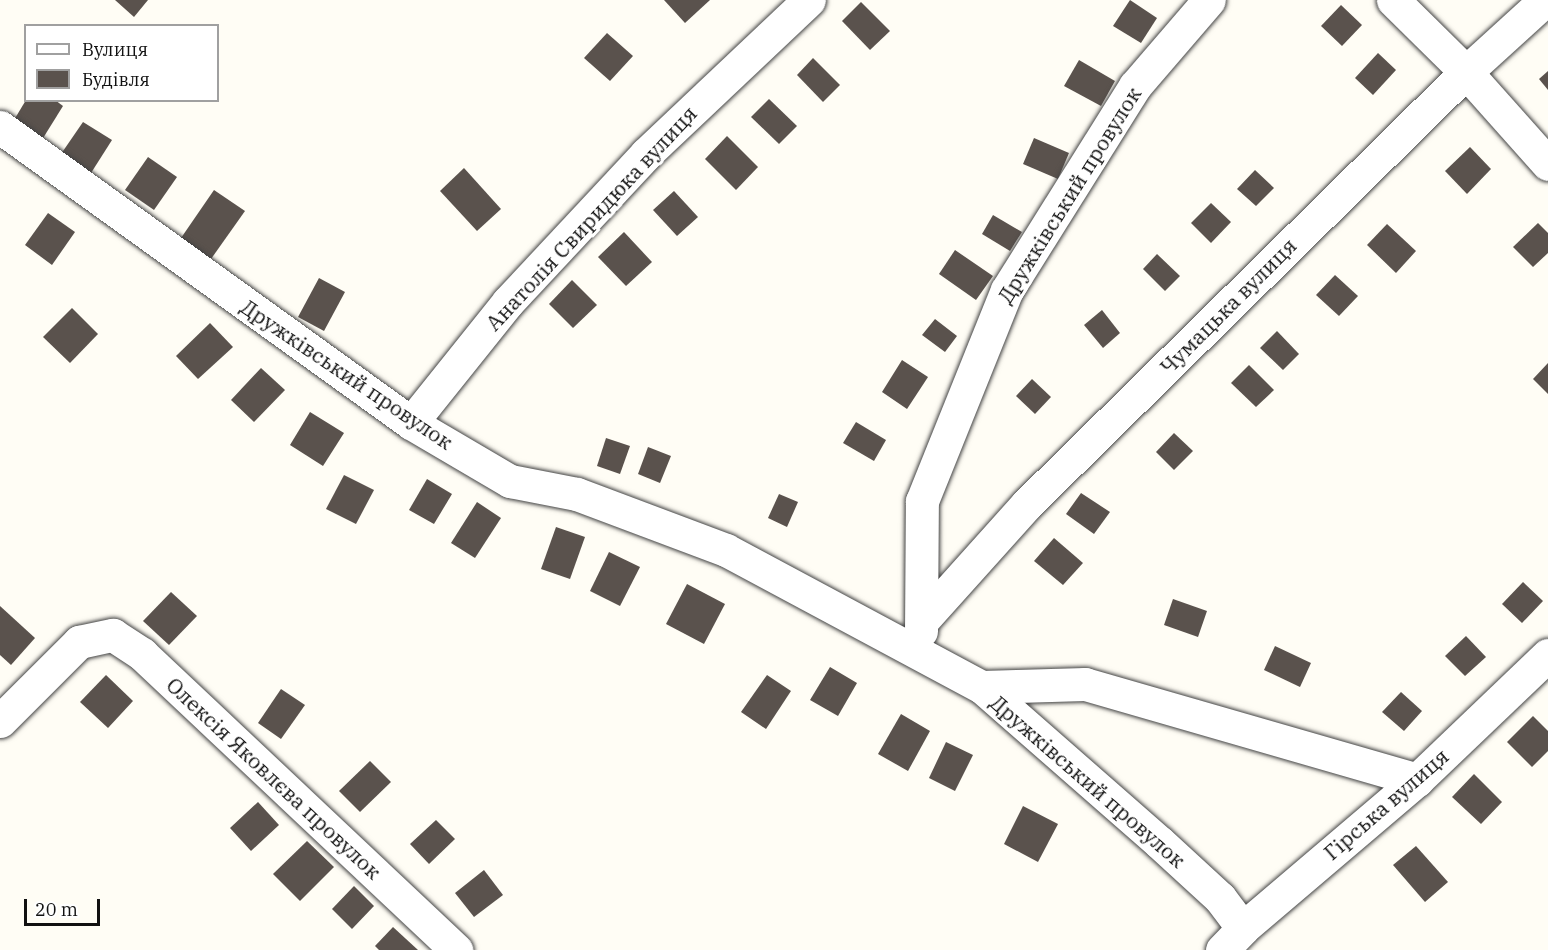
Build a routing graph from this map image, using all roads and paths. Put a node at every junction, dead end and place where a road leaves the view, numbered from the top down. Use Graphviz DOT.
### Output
graph roads {
  1 [pos="809,0"];
  2 [pos="1209,0"];
  3 [pos="1393,0"];
  4 [pos="1545,0"];
  5 [pos="1466,72"];
  6 [pos="0,127"];
  7 [pos="1548,164"];
  8 [pos="411,423"];
  9 [pos="922,621"];
  10 [pos="919,654"];
  11 [pos="1548,655"];
  12 [pos="982,687"];
  13 [pos="0,721"];
  14 [pos="1417,780"];
  15 [pos="1232,939"];
  16 [pos="456,950"];
  1 -- 8 [label="street, Анатолія Свиридюка вулиця"];
  2 -- 9 [label="street, Дружківський провулок"];
  3 -- 5 [label="street"];
  4 -- 5 [label="street, Чумацька вулиця"];
  5 -- 7 [label="street"];
  5 -- 9 [label="street, Чумацька вулиця"];
  6 -- 8 [label="street, Дружківський провулок"];
  8 -- 10 [label="street, Дружківський провулок"];
  9 -- 10 [label="street, Дружківський провулок"];
  10 -- 12 [label="street, Дружківський провулок"];
  11 -- 14 [label="street, Гірська вулиця"];
  12 -- 14 [label="street"];
  12 -- 15 [label="street, Дружківський провулок"];
  13 -- 16 [label="street, Олексія Яковлєва провулок"];
  14 -- 15 [label="street, Гірська вулиця"];
}
